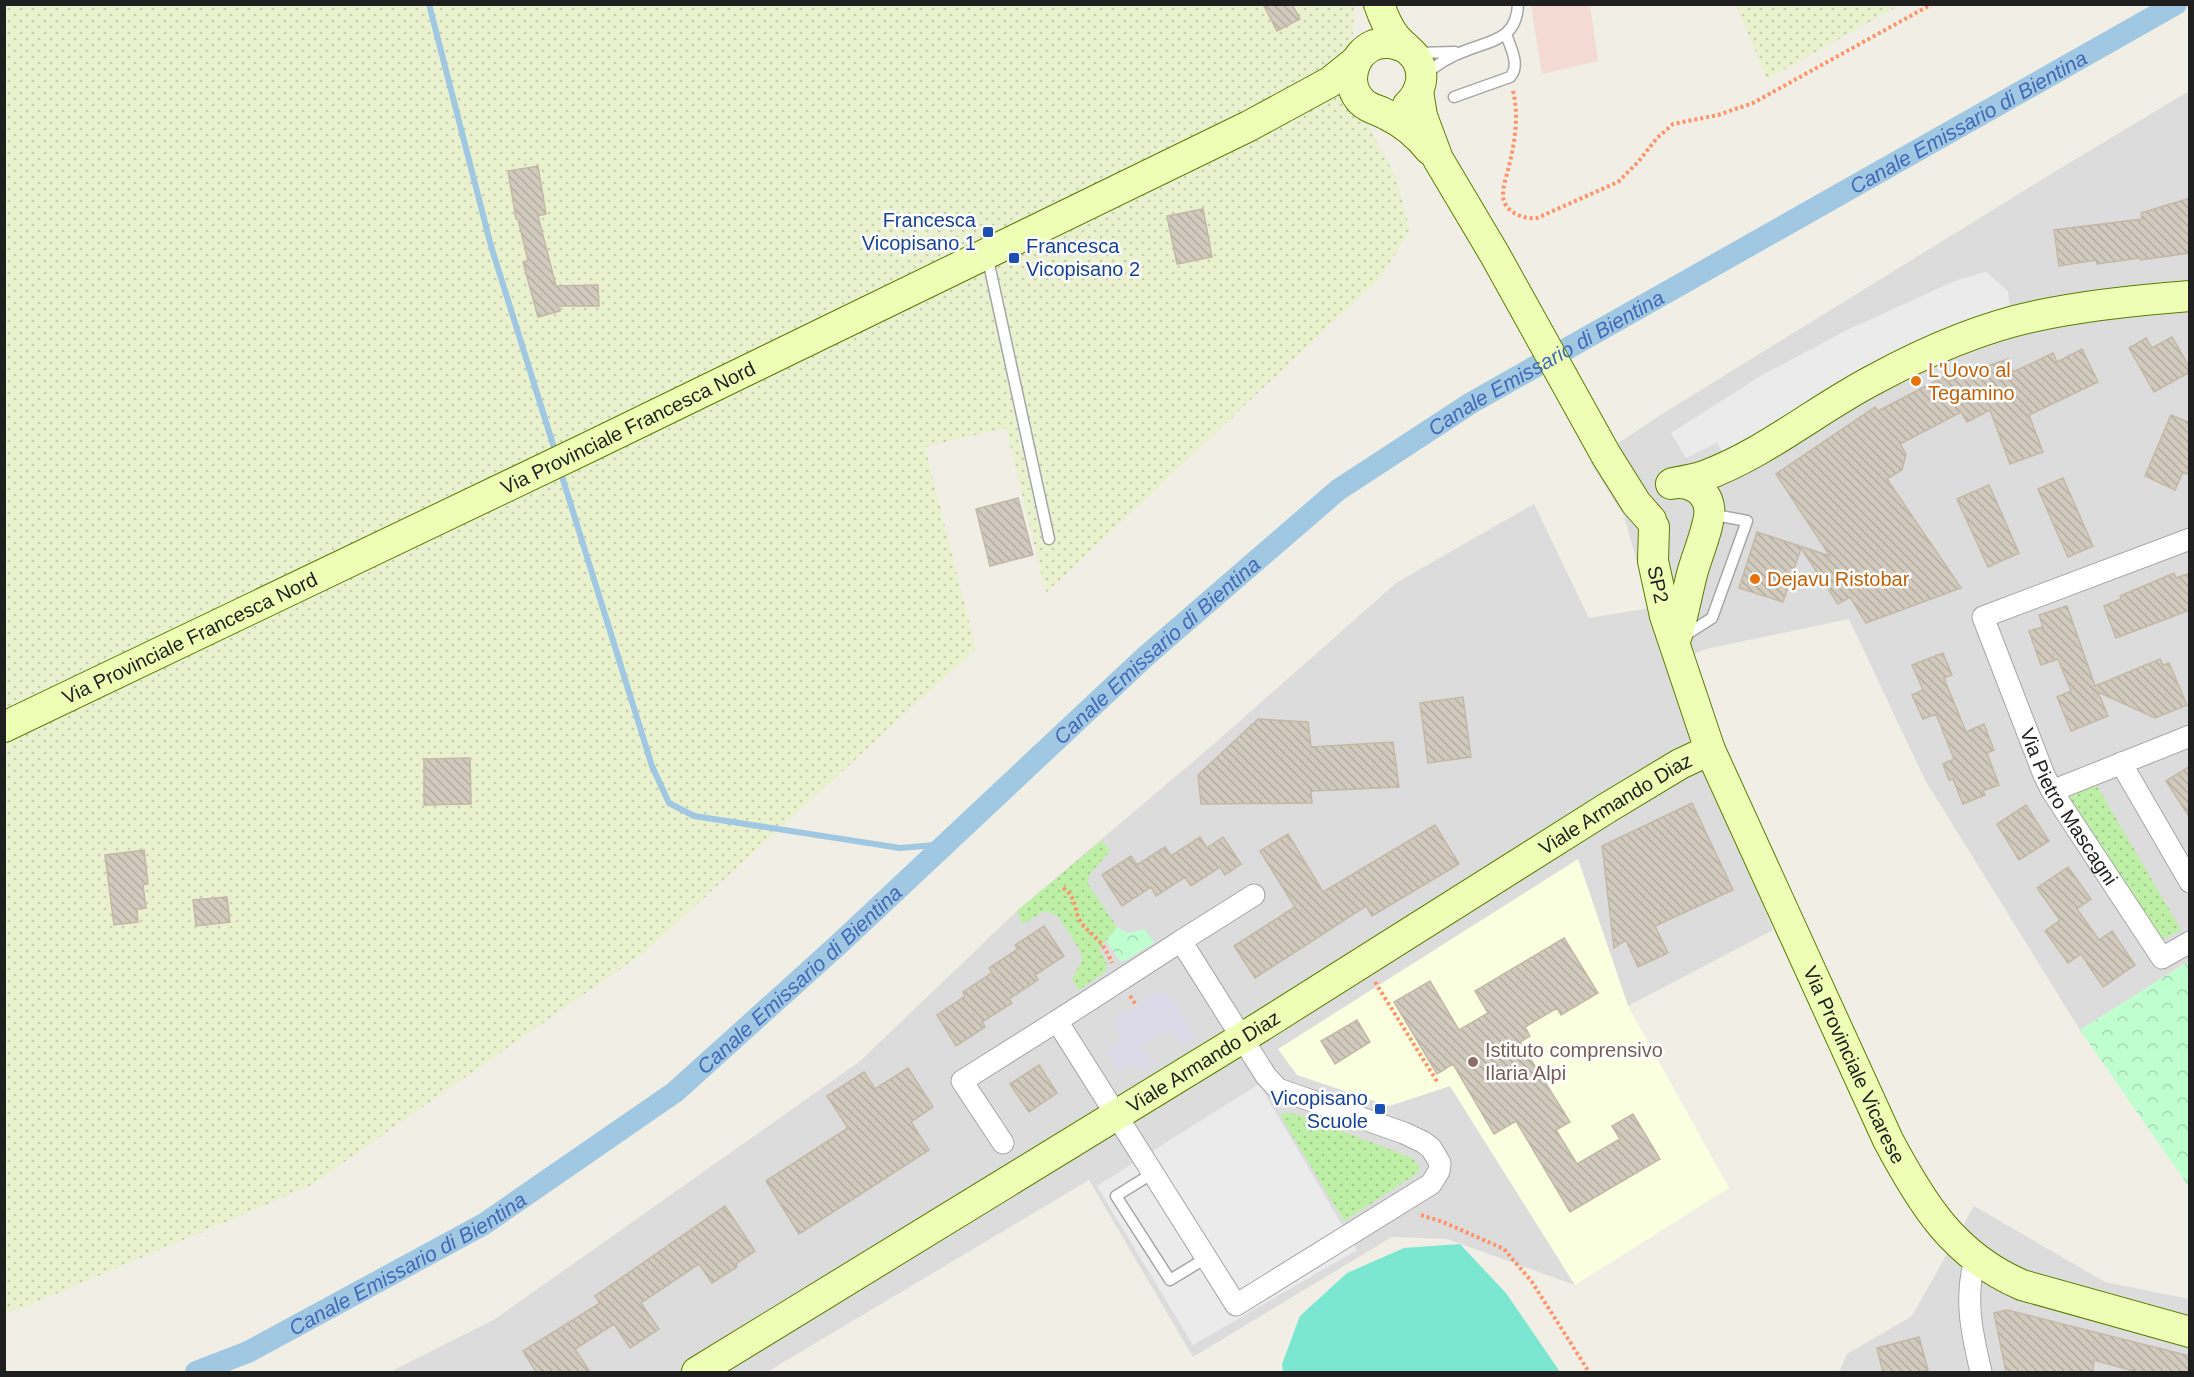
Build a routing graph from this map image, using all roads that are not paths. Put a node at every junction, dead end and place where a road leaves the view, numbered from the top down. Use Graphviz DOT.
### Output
graph roads {
  1 [pos="1372,4"];
  2 [pos="1379,4"];
  3 [pos="1518,4"];
  4 [pos="1506,34"];
  5 [pos="1470,49"];
  6 [pos="1408,50"];
  7 [pos="1361,56"];
  8 [pos="1420,86"];
  9 [pos="1454,97"];
  10 [pos="1373,108"];
  11 [pos="1249,126"];
  12 [pos="1438,159"];
  13 [pos="986,252"];
  14 [pos="2190,296"];
  15 [pos="1765,447"];
  16 [pos="1612,464"];
  17 [pos="1669,485"];
  18 [pos="1708,520"];
  19 [pos="1652,523"];
  20 [pos="1049,539"];
  21 [pos="2190,539"];
  22 [pos="1675,641"];
  23 [pos="4,727"];
  24 [pos="2190,736"];
  25 [pos="1710,750"];
  26 [pos="2121,763"];
  27 [pos="2052,791"];
  28 [pos="2190,882"];
  29 [pos="1254,895"];
  30 [pos="1181,941"];
  31 [pos="2190,942"];
  32 [pos="1057,1021"];
  33 [pos="1242,1038"];
  34 [pos="1116,1115"];
  35 [pos="1003,1143"];
  36 [pos="1153,1173"];
  37 [pos="1206,1258"];
  38 [pos="1975,1260"];
  39 [pos="2190,1332"];
  40 [pos="698,1372"];
  41 [pos="1981,1372"];
  1 -- 7 [label="main road"];
  2 -- 6 [label="main road"];
  3 -- 4 [label="lane"];
  4 -- 5 [label="lane"];
  4 -- 9 [label="lane"];
  5 -- 6 [label="lane"];
  5 -- 8 [label="lane"];
  6 -- 7 [label="main road"];
  6 -- 8 [label="main road"];
  7 -- 10 [label="main road"];
  7 -- 11 [label="main road"];
  8 -- 10 [label="main road"];
  8 -- 12 [label="main road"];
  10 -- 11 [label="main road"];
  10 -- 12 [label="main road"];
  11 -- 13 [label="main road, Via Provinciale Francesca Nord"];
  12 -- 16 [label="main road"];
  13 -- 20 [label="lane"];
  13 -- 23 [label="main road, Via Provinciale Francesca Nord"];
  14 -- 15 [label="main road"];
  15 -- 17 [label="main road"];
  15 -- 18 [label="main road"];
  16 -- 17 [label="main road"];
  16 -- 19 [label="main road"];
  17 -- 18 [label="main road"];
  17 -- 19 [label="main road"];
  18 -- 19 [label="main road"];
  18 -- 22 [label="main road, SP2"];
  18 -- 22 [label="lane"];
  19 -- 22 [label="main road, SP2"];
  21 -- 27 [label="street, Via Pietro Mascagni"];
  22 -- 25 [label="main road, Via Provinciale Vicarese"];
  24 -- 26 [label="street"];
  25 -- 33 [label="main road, Viale Armando Diaz"];
  25 -- 38 [label="main road, Via Provinciale Vicarese"];
  26 -- 27 [label="street"];
  26 -- 28 [label="street"];
  27 -- 31 [label="street, Via Pietro Mascagni"];
  29 -- 30 [label="street"];
  30 -- 32 [label="street"];
  30 -- 33 [label="street"];
  32 -- 34 [label="street"];
  32 -- 35 [label="street"];
  33 -- 34 [label="main road, Viale Armando Diaz"];
  33 -- 37 [label="street"];
  34 -- 36 [label="street"];
  34 -- 40 [label="main road, Viale Armando Diaz"];
  36 -- 37 [label="street"];
  36 -- 37 [label="lane"];
  38 -- 39 [label="main road, Via Provinciale Vicarese"];
  38 -- 41 [label="street"];
}
